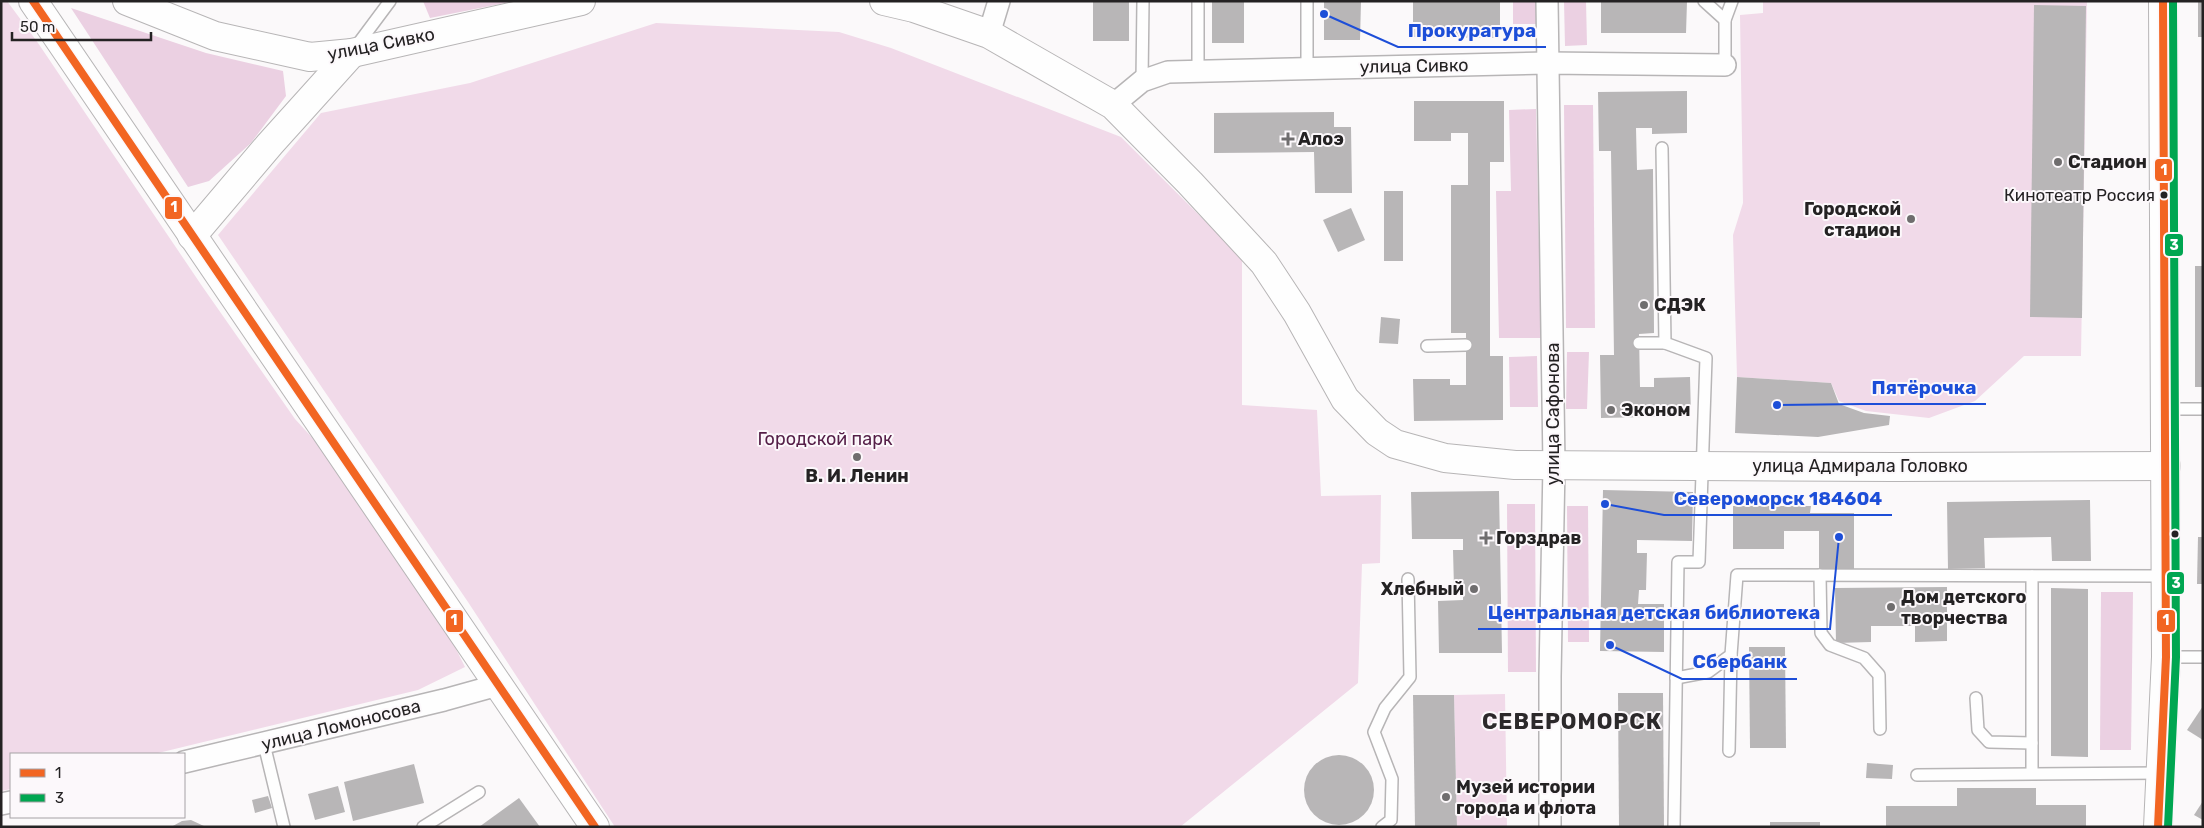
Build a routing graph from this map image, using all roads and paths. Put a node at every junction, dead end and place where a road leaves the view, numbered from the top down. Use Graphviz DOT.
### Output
graph roads {
  1 [pos="33,1"];
  2 [pos="127,1"];
  3 [pos="390,1"];
  4 [pos="581,1"];
  5 [pos="884,1"];
  6 [pos="999,1"];
  7 [pos="1143,1"];
  8 [pos="1198,1"];
  9 [pos="1307,1"];
  10 [pos="1547,1"];
  11 [pos="1704,1"];
  12 [pos="1732,1"];
  13 [pos="2163,1"];
  14 [pos="1725,20"];
  15 [pos="989,34"];
  16 [pos="352,53"];
  17 [pos="1546,63"];
  18 [pos="1725,65"];
  19 [pos="1306,68"];
  20 [pos="1198,70"];
  21 [pos="1142,81"];
  22 [pos="1113,105"];
  23 [pos="1662,148"];
  24 [pos="192,236"];
  25 [pos="1639,343"];
  26 [pos="1665,343"];
  27 [pos="1466,345"];
  28 [pos="1427,346"];
  29 [pos="2166,409"];
  30 [pos="2203,409"];
  31 [pos="1554,465"];
  32 [pos="1703,466"];
  33 [pos="2166,466"];
  34 [pos="1820,576"];
  35 [pos="2032,576"];
  36 [pos="2165,576"];
  37 [pos="1408,579"];
  38 [pos="1731,655"];
  39 [pos="2166,657"];
  40 [pos="2203,657"];
  41 [pos="1676,678"];
  42 [pos="498,685"];
  43 [pos="1976,698"];
  44 [pos="1880,729"];
  45 [pos="2032,743"];
  46 [pos="264,744"];
  47 [pos="1729,750"];
  48 [pos="185,762"];
  49 [pos="2032,773"];
  50 [pos="2160,773"];
  51 [pos="1917,775"];
  52 [pos="479,792"];
  53 [pos="284,827"];
  54 [pos="423,827"];
  55 [pos="595,827"];
  56 [pos="1382,827"];
  57 [pos="1550,827"];
  58 [pos="1674,827"];
  59 [pos="2158,827"];
  1 -- 24 [label="street"];
  2 -- 16 [label="street, улица Сивко"];
  3 -- 16 [label="lane"];
  4 -- 16 [label="street, улица Сивко"];
  5 -- 15 [label="street"];
  6 -- 15 [label="street"];
  7 -- 21 [label="lane"];
  8 -- 20 [label="lane"];
  9 -- 19 [label="lane"];
  10 -- 17 [label="street, улица Сафонова"];
  11 -- 14 [label="lane"];
  12 -- 14 [label="lane"];
  13 -- 29 [label="street"];
  14 -- 18 [label="lane"];
  15 -- 22 [label="street"];
  16 -- 24 [label="street"];
  17 -- 18 [label="street, улица Сивко"];
  17 -- 19 [label="street, улица Сивко"];
  17 -- 31 [label="street, улица Сафонова"];
  19 -- 20 [label="street, улица Сивко"];
  20 -- 21 [label="street, улица Сивко"];
  21 -- 22 [label="street, улица Сивко"];
  22 -- 31 [label="street"];
  23 -- 26 [label="lane"];
  24 -- 42 [label="street"];
  25 -- 26 [label="lane"];
  26 -- 32 [label="lane"];
  27 -- 28 [label="lane"];
  29 -- 30 [label="lane"];
  29 -- 33 [label="street"];
  31 -- 32 [label="street, улица Адмирала Головко"];
  31 -- 57 [label="street, улица Сафонова"];
  32 -- 33 [label="street, улица Адмирала Головко"];
  32 -- 41 [label="lane"];
  33 -- 36 [label="street"];
  34 -- 35 [label="lane"];
  34 -- 38 [label="lane"];
  34 -- 44 [label="lane"];
  35 -- 36 [label="lane"];
  35 -- 45 [label="lane"];
  36 -- 39 [label="street"];
  37 -- 56 [label="lane"];
  38 -- 41 [label="lane"];
  38 -- 47 [label="lane"];
  39 -- 40 [label="lane"];
  39 -- 50 [label="street"];
  41 -- 58 [label="lane"];
  42 -- 46 [label="street, улица Ломоносова"];
  42 -- 55 [label="street"];
  43 -- 45 [label="lane"];
  45 -- 49 [label="lane"];
  46 -- 48 [label="street, улица Ломоносова"];
  46 -- 53 [label="lane"];
  49 -- 50 [label="lane"];
  49 -- 51 [label="lane"];
  50 -- 59 [label="street"];
  52 -- 54 [label="lane"];
}
